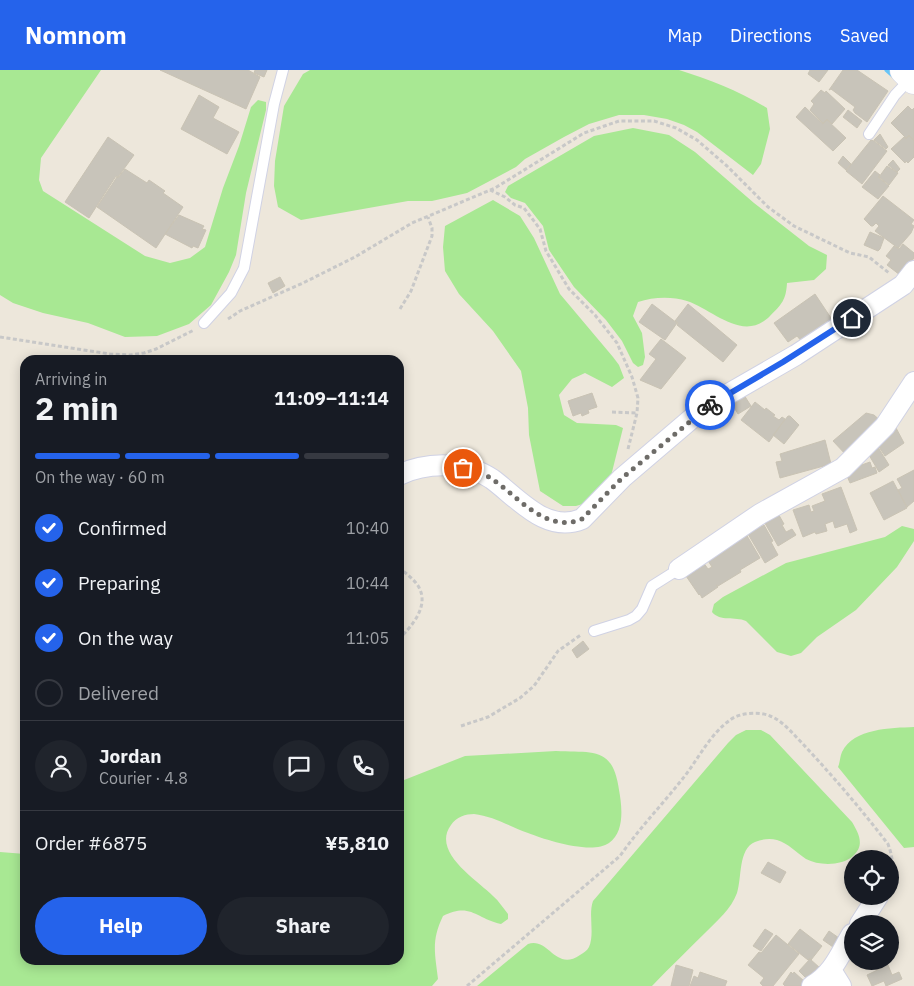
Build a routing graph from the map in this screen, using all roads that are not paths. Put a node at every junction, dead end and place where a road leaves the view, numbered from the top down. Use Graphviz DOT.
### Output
graph roads {
  1 [pos="284,70"];
  2 [pos="907,80"];
  3 [pos="869,134"];
  4 [pos="908,278"];
  5 [pos="204,323"];
  6 [pos="914,382"];
  7 [pos="404,473"];
  8 [pos="679,569"];
  9 [pos="592,631"];
  10 [pos="844,956"];
  11 [pos="836,978"];
  12 [pos="812,986"];
  1 -- 5 [label="lane"];
  2 -- 3 [label="lane"];
  4 -- 7 [label="street"];
  6 -- 8 [label="street"];
  8 -- 9 [label="lane"];
  10 -- 11 [label="street"];
  11 -- 12 [label="street"];
}
